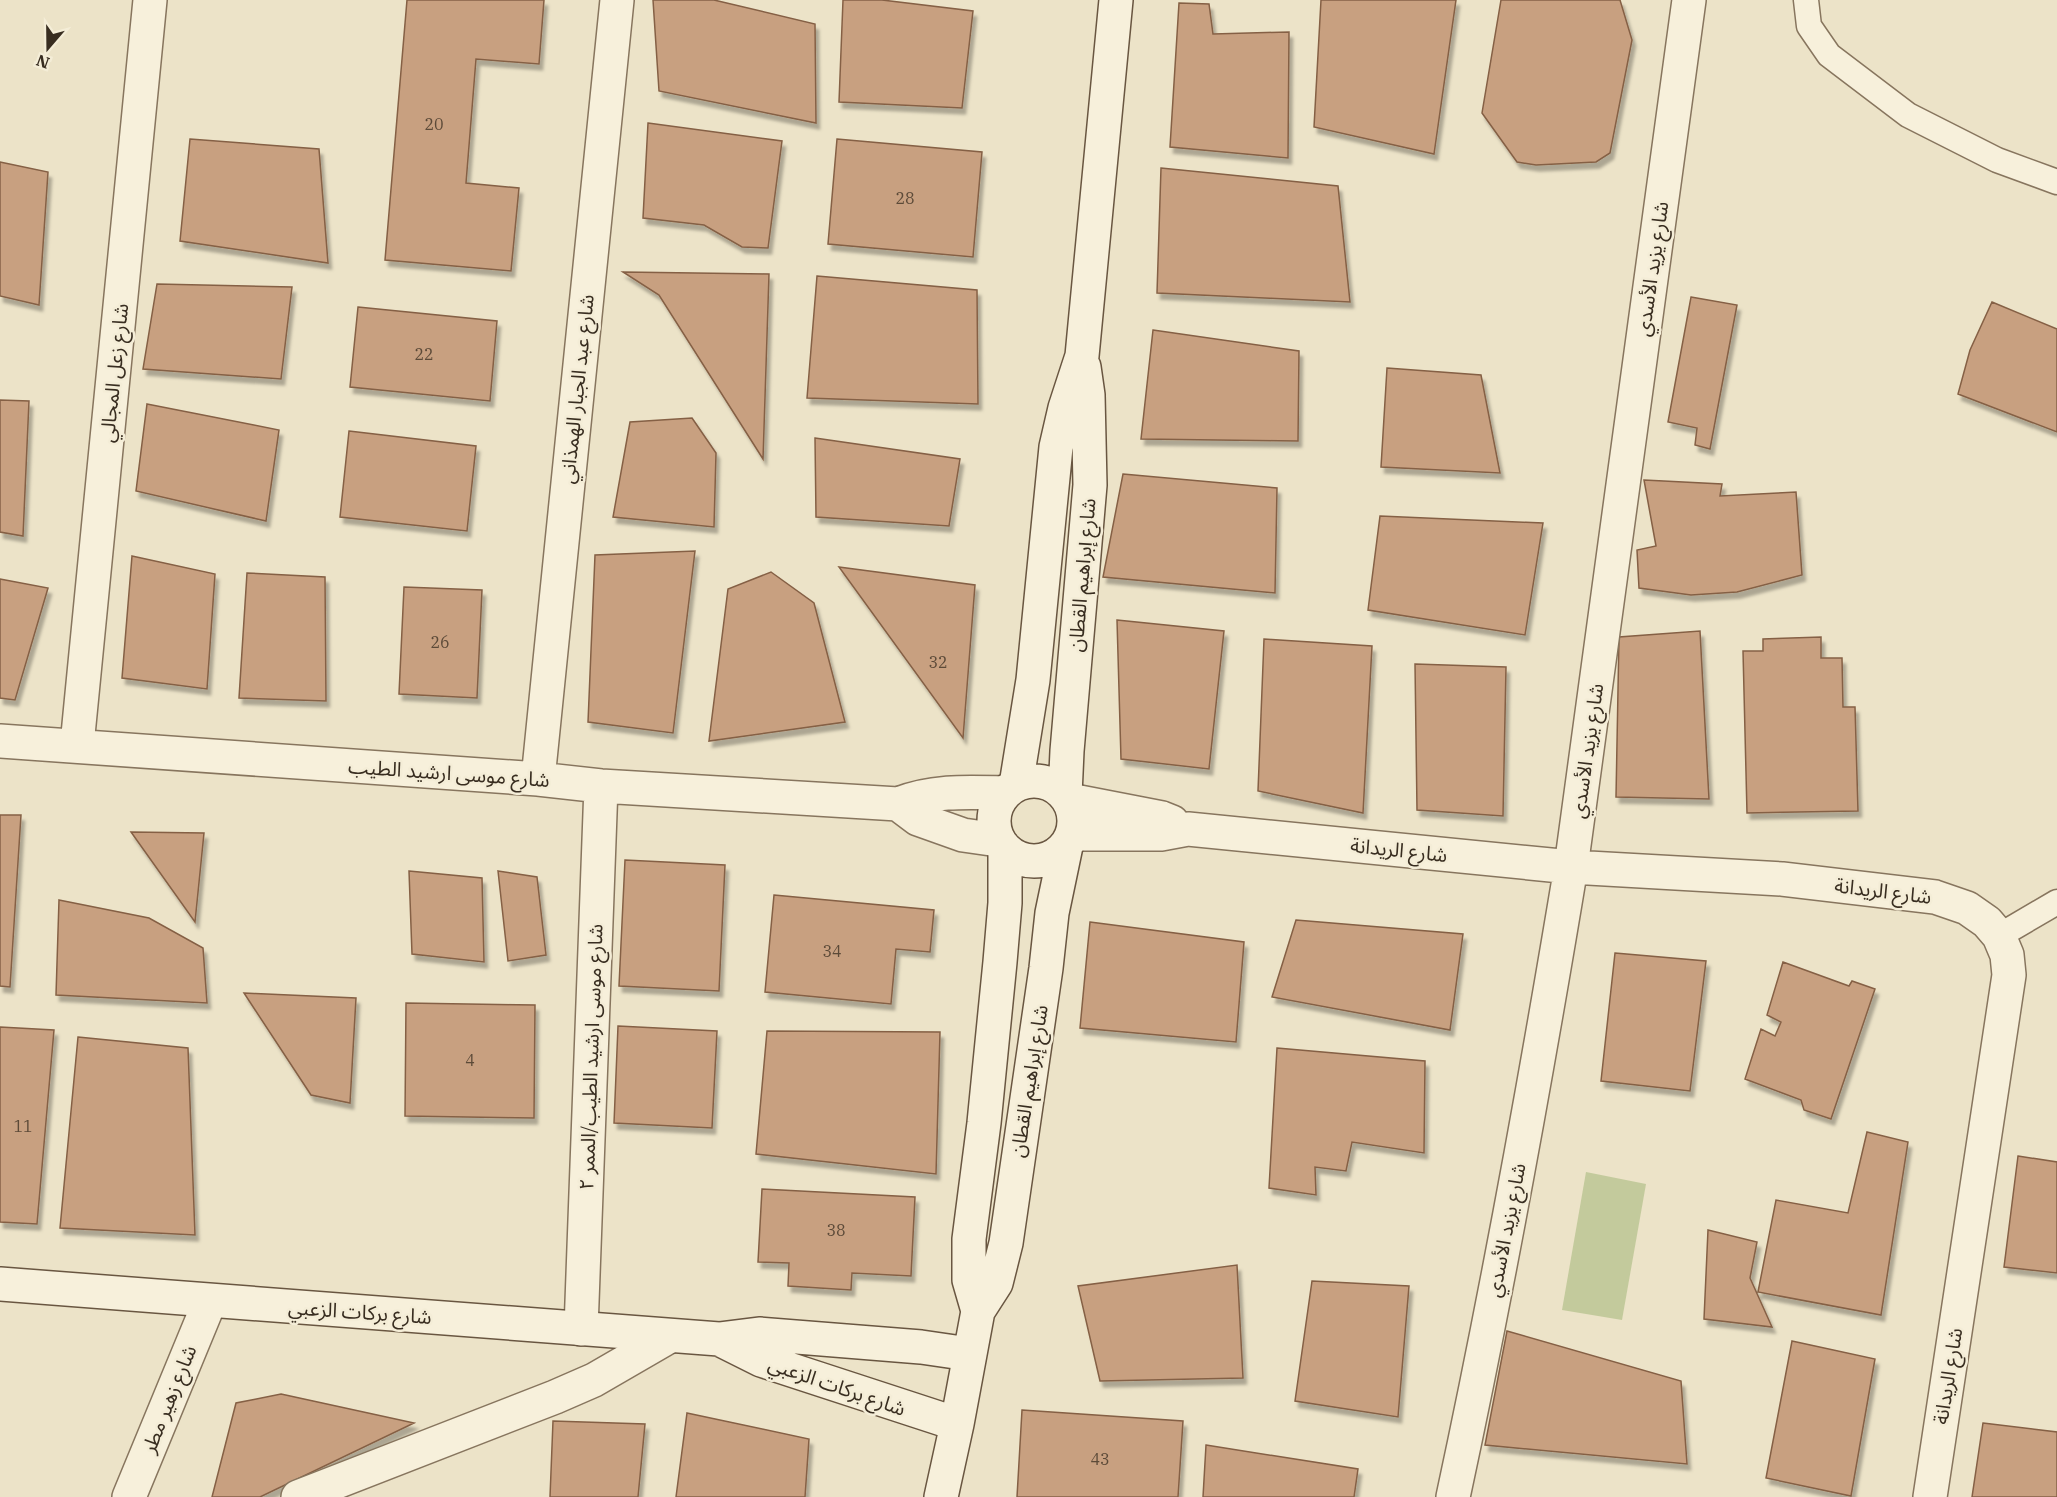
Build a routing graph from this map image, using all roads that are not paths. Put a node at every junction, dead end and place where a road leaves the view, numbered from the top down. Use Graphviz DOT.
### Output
graph roads {
  1 [pos="150,0"];
  2 [pos="617,0"];
  3 [pos="1116,0"];
  4 [pos="1689,0"];
  5 [pos="1806,0"];
  6 [pos="2057,182"];
  7 [pos="1082,356"];
  8 [pos="0,741"];
  9 [pos="77,745"];
  10 [pos="538,779"];
  11 [pos="601,786"];
  12 [pos="1010,789"];
  13 [pos="1067,798"];
  14 [pos="898,804"];
  15 [pos="1188,829"];
  16 [pos="1069,840"];
  17 [pos="1001,845"];
  18 [pos="1571,867"];
  19 [pos="2057,902"];
  20 [pos="1999,936"];
  21 [pos="0,1284"];
  22 [pos="210,1301"];
  23 [pos="978,1311"];
  24 [pos="581,1329"];
  25 [pos="670,1336"];
  26 [pos="719,1339"];
  27 [pos="969,1354"];
  28 [pos="957,1424"];
  29 [pos="310,1495"];
  30 [pos="129,1497"];
  31 [pos="941,1497"];
  32 [pos="1453,1497"];
  33 [pos="1930,1497"];
  1 -- 9 [label="street, شارع زعل المجالي"];
  2 -- 10 [label="street, شارع عبد الجبار الهمذاني"];
  3 -- 7 [label="street, شارع إبراهيم القطان"];
  4 -- 18 [label="street, شارع يزيد الأسدي"];
  5 -- 6 [label="lane"];
  7 -- 12 [label="street, شارع إبراهيم القطان"];
  7 -- 13 [label="street, شارع إبراهيم القطان"];
  8 -- 9 [label="street, شارع موسى ارشيد الطيب"];
  9 -- 10 [label="street, شارع موسى ارشيد الطيب"];
  10 -- 11 [label="street, شارع موسى ارشيد الطيب"];
  11 -- 14 [label="street, شارع موسى ارشيد الطيب"];
  11 -- 24 [label="street, شارع موسى ارشيد الطيب/الممر ٢"];
  12 -- 13 [label="street"];
  12 -- 14 [label="street, شارع موسى ارشيد الطيب"];
  12 -- 17 [label="street"];
  13 -- 15 [label="street, شارع الريدانة"];
  13 -- 16 [label="street"];
  14 -- 17 [label="street"];
  15 -- 16 [label="street, شارع الريدانة"];
  15 -- 18 [label="street, شارع الريدانة"];
  16 -- 17 [label="street"];
  16 -- 23 [label="street, شارع إبراهيم القطان"];
  17 -- 23 [label="street, شارع إبراهيم القطان"];
  18 -- 20 [label="street, شارع الريدانة"];
  18 -- 32 [label="street, شارع يزيد الأسدي"];
  19 -- 20 [label="lane"];
  20 -- 33 [label="street, شارع الريدانة"];
  21 -- 22 [label="street, شارع بركات الزعبي"];
  22 -- 24 [label="street, شارع بركات الزعبي"];
  22 -- 30 [label="street, شارع زهير مطر"];
  23 -- 27 [label="street, شارع إبراهيم القطان"];
  24 -- 25 [label="street, شارع بركات الزعبي"];
  25 -- 26 [label="street, شارع بركات الزعبي"];
  25 -- 29 [label="street"];
  26 -- 27 [label="street, شارع بركات الزعبي"];
  26 -- 28 [label="street, شارع بركات الزعبي"];
  27 -- 28 [label="street, شارع إبراهيم القطان"];
  28 -- 31 [label="street, شارع إبراهيم القطان"];
}
